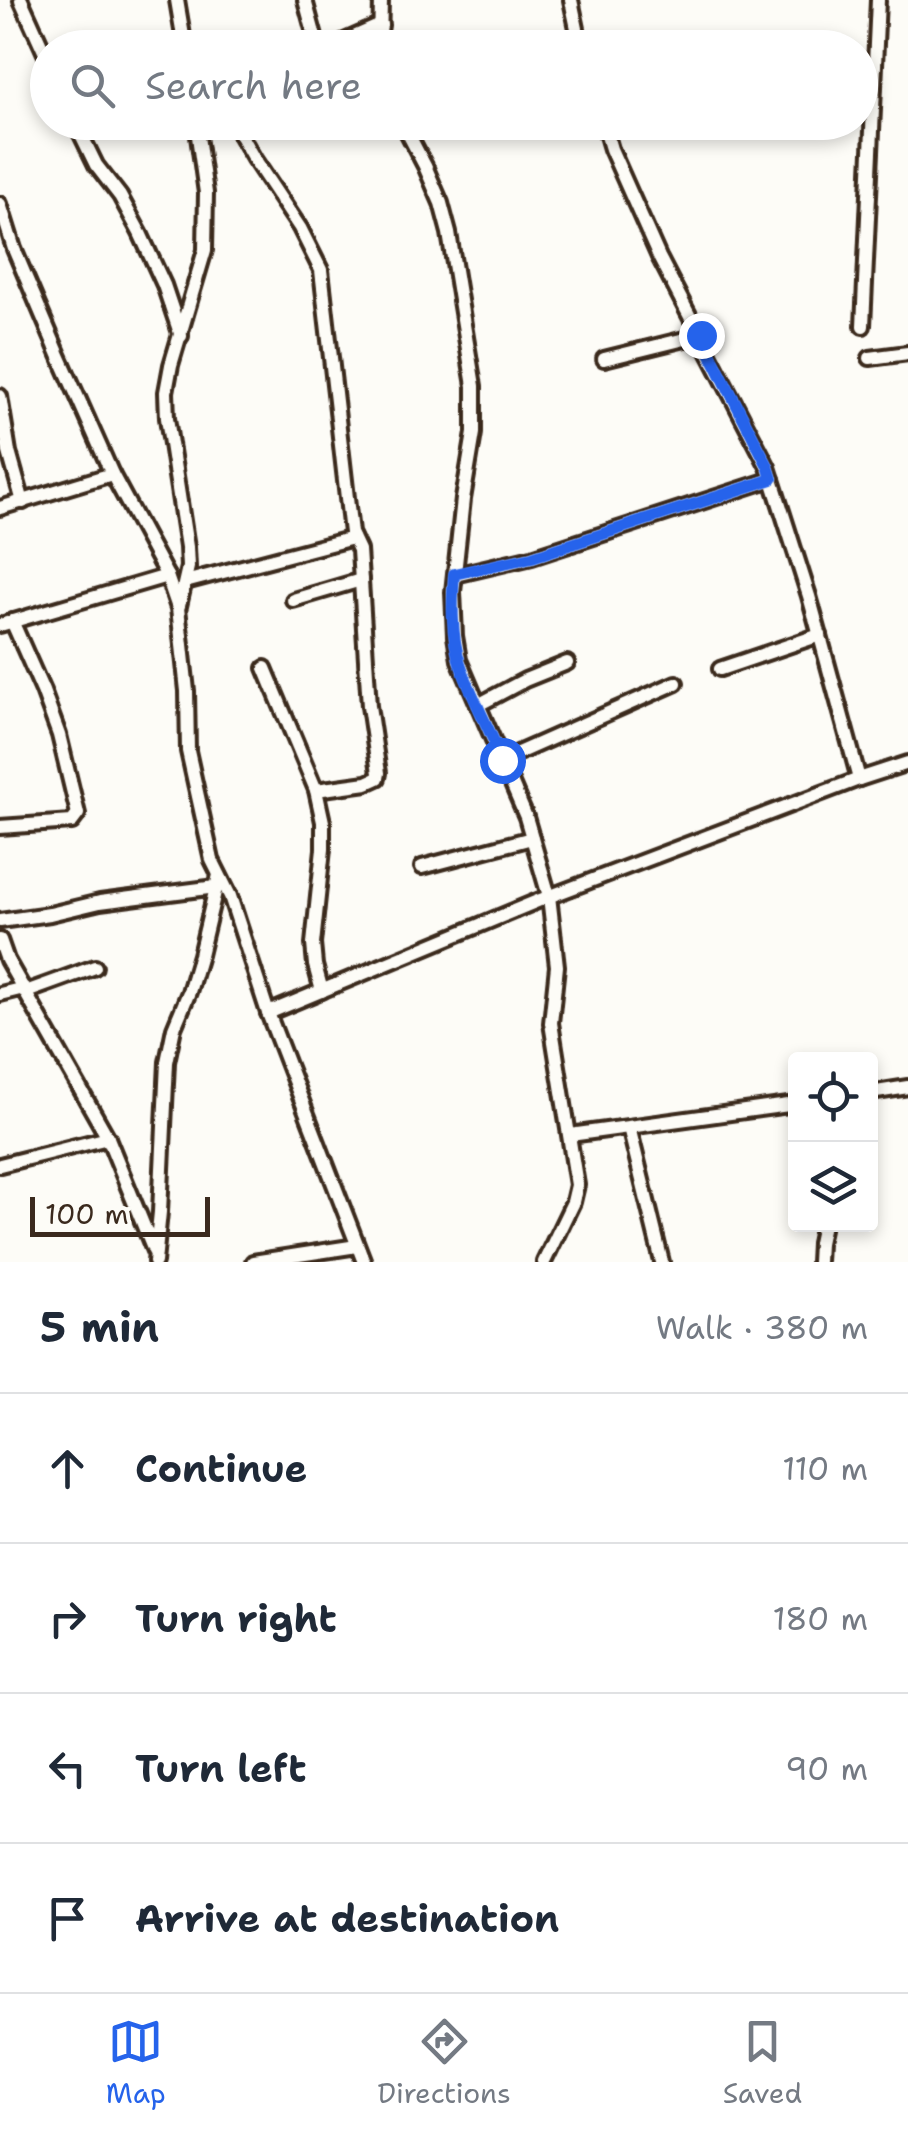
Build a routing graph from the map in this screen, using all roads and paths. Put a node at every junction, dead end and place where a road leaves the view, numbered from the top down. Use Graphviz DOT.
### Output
graph roads {
  1 [pos="21,0"];
  2 [pos="177,0"];
  3 [pos="304,0"];
  4 [pos="381,0"];
  5 [pos="571,0"];
  6 [pos="878,0"];
  7 [pos="381,25"];
  8 [pos="34,30"];
  9 [pos="181,30"];
  10 [pos="313,30"];
  11 [pos="370,30"];
  12 [pos="381,30"];
  13 [pos="577,30"];
  14 [pos="877,30"];
  15 [pos="84,140"];
  16 [pos="199,140"];
  17 [pos="243,140"];
  18 [pos="412,140"];
  19 [pos="609,140"];
  20 [pos="871,140"];
  21 [pos="0,204"];
  22 [pos="16,254"];
  23 [pos="0,255"];
  24 [pos="862,326"];
  25 [pos="701,335"];
  26 [pos="181,336"];
  27 [pos="908,353"];
  28 [pos="870,358"];
  29 [pos="604,359"];
  30 [pos="0,396"];
  31 [pos="112,474"];
  32 [pos="772,479"];
  33 [pos="23,502"];
  34 [pos="0,508"];
  35 [pos="353,538"];
  36 [pos="454,574"];
  37 [pos="167,576"];
  38 [pos="361,580"];
  39 [pos="186,582"];
  40 [pos="292,600"];
  41 [pos="178,608"];
  42 [pos="6,623"];
  43 [pos="820,635"];
  44 [pos="567,663"];
  45 [pos="265,668"];
  46 [pos="720,669"];
  47 [pos="676,683"];
  48 [pos="478,705"];
  49 [pos="502,760"];
  50 [pos="908,763"];
  51 [pos="859,779"];
  52 [pos="316,790"];
  53 [pos="0,828"];
  54 [pos="532,838"];
  55 [pos="422,867"];
  56 [pos="218,881"];
  57 [pos="549,896"];
  58 [pos="0,921"];
  59 [pos="0,940"];
  60 [pos="94,966"];
  61 [pos="25,990"];
  62 [pos="322,991"];
  63 [pos="0,994"];
  64 [pos="268,1014"];
  65 [pos="908,1087"];
  66 [pos="878,1092"];
  67 [pos="788,1105"];
  68 [pos="629,1127"];
  69 [pos="570,1135"];
  70 [pos="108,1138"];
  71 [pos="0,1165"];
  72 [pos="821,1232"];
  73 [pos="358,1246"];
  74 [pos="156,1258"];
  75 [pos="254,1262"];
  76 [pos="364,1262"];
  77 [pos="544,1262"];
  78 [pos="662,1262"];
  79 [pos="818,1262"];
  1 -- 8 [label="street"];
  2 -- 9 [label="street"];
  3 -- 10 [label="street"];
  4 -- 7 [label="street"];
  5 -- 13 [label="street"];
  6 -- 14 [label="street"];
  7 -- 11 [label="street"];
  7 -- 12 [label="street"];
  15 -- 26 [label="street"];
  16 -- 26 [label="street"];
  17 -- 35 [label="street"];
  18 -- 36 [label="street"];
  19 -- 25 [label="street"];
  20 -- 24 [label="street"];
  21 -- 22 [label="street"];
  22 -- 23 [label="street"];
  22 -- 31 [label="street"];
  25 -- 29 [label="street"];
  25 -- 32 [label="street"];
  26 -- 39 [label="street"];
  27 -- 28 [label="street"];
  30 -- 33 [label="street"];
  31 -- 33 [label="street"];
  31 -- 37 [label="street"];
  32 -- 36 [label="street"];
  32 -- 43 [label="street"];
  33 -- 34 [label="street"];
  35 -- 38 [label="street"];
  35 -- 39 [label="street"];
  36 -- 48 [label="street"];
  37 -- 41 [label="street"];
  37 -- 42 [label="street"];
  38 -- 40 [label="street"];
  38 -- 52 [label="street"];
  39 -- 41 [label="street"];
  41 -- 56 [label="street"];
  42 -- 53 [label="street"];
  43 -- 46 [label="street"];
  43 -- 51 [label="street"];
  44 -- 48 [label="street"];
  45 -- 52 [label="street"];
  47 -- 49 [label="street"];
  48 -- 49 [label="street"];
  49 -- 54 [label="street"];
  50 -- 51 [label="street"];
  51 -- 57 [label="street"];
  52 -- 62 [label="street"];
  54 -- 55 [label="street"];
  54 -- 57 [label="street"];
  56 -- 58 [label="street"];
  56 -- 64 [label="street"];
  56 -- 74 [label="street"];
  57 -- 62 [label="street"];
  57 -- 69 [label="street"];
  59 -- 61 [label="street"];
  60 -- 61 [label="street"];
  61 -- 63 [label="street"];
  61 -- 70 [label="street"];
  62 -- 64 [label="street"];
  64 -- 73 [label="street"];
  65 -- 66 [label="street"];
  67 -- 68 [label="street"];
  68 -- 69 [label="street"];
  68 -- 78 [label="street"];
  69 -- 77 [label="street"];
  70 -- 71 [label="street"];
  70 -- 74 [label="street"];
  72 -- 79 [label="street"];
  73 -- 75 [label="street"];
  73 -- 76 [label="street"];
}
